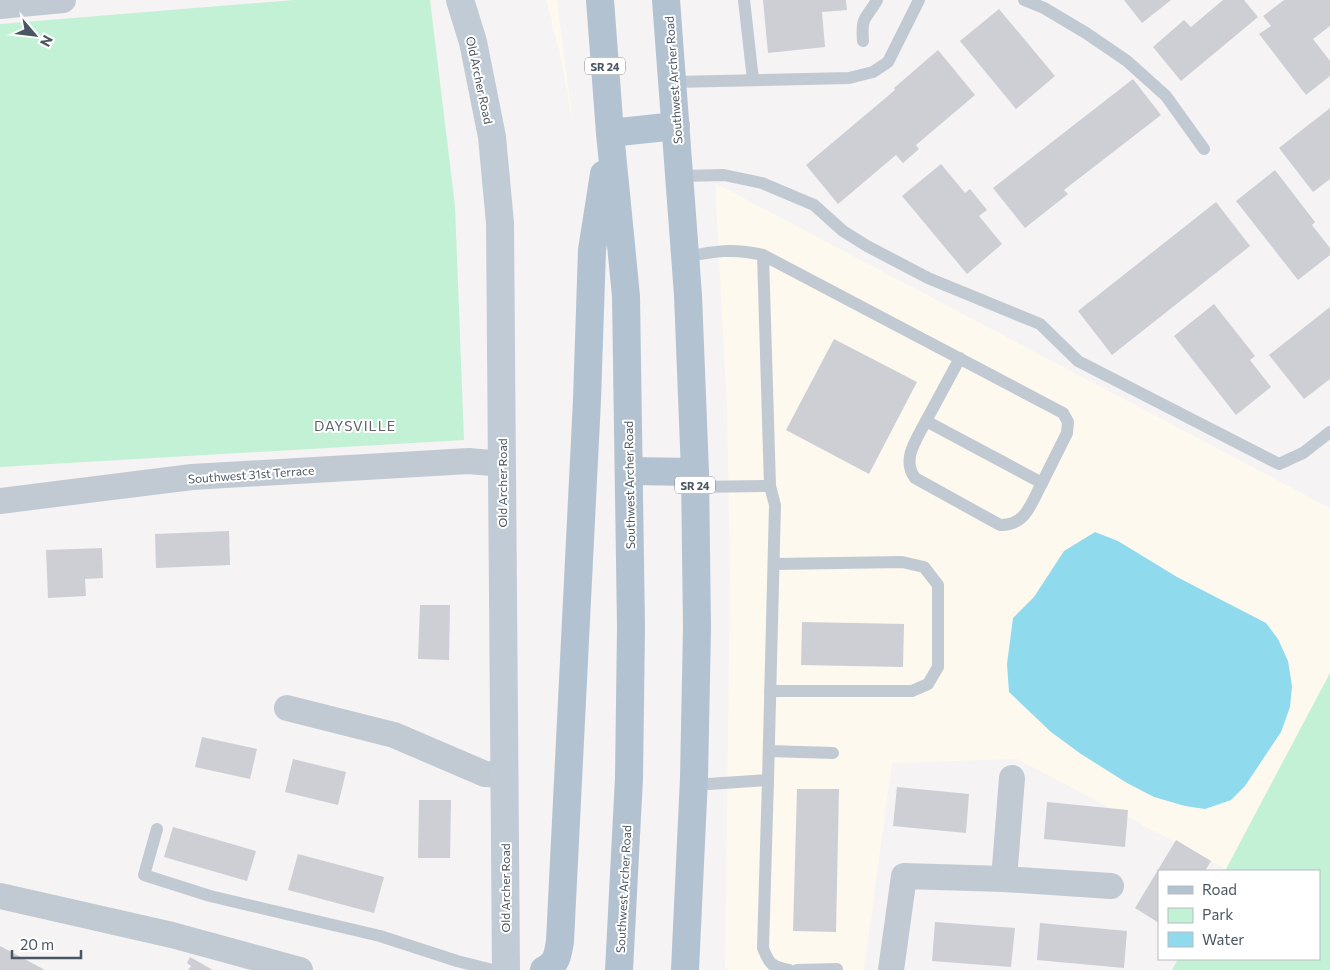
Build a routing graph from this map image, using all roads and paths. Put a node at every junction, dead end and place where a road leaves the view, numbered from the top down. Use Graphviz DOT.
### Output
graph roads {
  1 [pos="63,0"];
  2 [pos="460,0"];
  3 [pos="600,0"];
  4 [pos="666,0"];
  5 [pos="744,0"];
  6 [pos="877,0"];
  7 [pos="919,0"];
  8 [pos="1024,0"];
  9 [pos="0,6"];
  10 [pos="863,41"];
  11 [pos="753,80"];
  12 [pos="673,82"];
  13 [pos="676,126"];
  14 [pos="610,133"];
  15 [pos="1204,149"];
  16 [pos="680,176"];
  17 [pos="763,255"];
  18 [pos="685,257"];
  19 [pos="960,358"];
  20 [pos="926,421"];
  21 [pos="1330,432"];
  22 [pos="502,464"];
  23 [pos="629,471"];
  24 [pos="695,479"];
  25 [pos="1042,483"];
  26 [pos="770,486"];
  27 [pos="0,501"];
  28 [pos="774,564"];
  29 [pos="770,691"];
  30 [pos="287,708"];
  31 [pos="769,750"];
  32 [pos="833,753"];
  33 [pos="504,776"];
  34 [pos="1012,778"];
  35 [pos="768,780"];
  36 [pos="694,785"];
  37 [pos="157,829"];
  38 [pos="1004,879"];
  39 [pos="1111,886"];
  40 [pos="0,896"];
  41 [pos="837,969"];
  42 [pos="300,970"];
  43 [pos="493,970"];
  44 [pos="506,970"];
  45 [pos="544,970"];
  46 [pos="619,970"];
  47 [pos="685,970"];
  48 [pos="789,970"];
  49 [pos="797,970"];
  50 [pos="891,970"];
  1 -- 9 [label="street"];
  2 -- 22 [label="street, Old Archer Road"];
  3 -- 14 [label="main road, Southwest Archer Road / SR 24"];
  4 -- 12 [label="main road, Southwest Archer Road / SR 24"];
  5 -- 11 [label="lane"];
  6 -- 10 [label="lane"];
  7 -- 11 [label="lane"];
  8 -- 15 [label="lane"];
  11 -- 12 [label="lane"];
  12 -- 13 [label="main road, Southwest Archer Road / SR 24"];
  13 -- 14 [label="main road"];
  13 -- 16 [label="main road, Southwest Archer Road / SR 24"];
  14 -- 23 [label="main road, Southwest Archer Road / SR 24"];
  14 -- 45 [label="main road"];
  16 -- 18 [label="main road, Southwest Archer Road / SR 24"];
  16 -- 21 [label="lane"];
  17 -- 18 [label="lane"];
  17 -- 19 [label="lane"];
  17 -- 26 [label="lane"];
  18 -- 24 [label="main road, Southwest Archer Road / SR 24"];
  19 -- 20 [label="lane"];
  19 -- 25 [label="lane"];
  20 -- 25 [label="lane"];
  20 -- 25 [label="lane"];
  22 -- 27 [label="street, Southwest 31st Terrace"];
  22 -- 33 [label="street, Old Archer Road"];
  23 -- 24 [label="main road"];
  23 -- 46 [label="main road, Southwest Archer Road / SR 24"];
  24 -- 26 [label="lane"];
  24 -- 36 [label="main road, Southwest Archer Road / SR 24"];
  26 -- 28 [label="lane"];
  28 -- 29 [label="lane"];
  28 -- 29 [label="lane"];
  29 -- 31 [label="lane"];
  30 -- 33 [label="street"];
  31 -- 32 [label="lane"];
  31 -- 35 [label="lane"];
  33 -- 44 [label="street, Old Archer Road"];
  34 -- 38 [label="street"];
  35 -- 36 [label="lane"];
  35 -- 48 [label="lane"];
  36 -- 47 [label="main road, Southwest Archer Road / SR 24"];
  37 -- 43 [label="lane"];
  38 -- 39 [label="street"];
  38 -- 50 [label="street"];
  40 -- 42 [label="street"];
  41 -- 49 [label="lane"];
}
